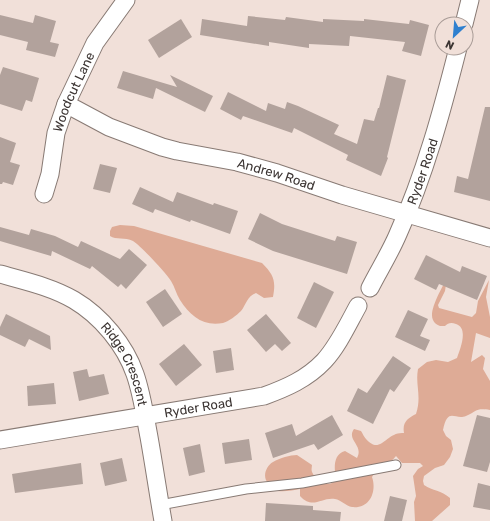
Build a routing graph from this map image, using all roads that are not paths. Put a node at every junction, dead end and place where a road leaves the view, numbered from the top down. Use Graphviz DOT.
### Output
graph roads {
  1 [pos="126,0"];
  2 [pos="470,0"];
  3 [pos="466,16"];
  4 [pos="456,56"];
  5 [pos="66,104"];
  6 [pos="44,194"];
  7 [pos="406,213"];
  8 [pos="490,238"];
  9 [pos="0,274"];
  10 [pos="370,288"];
  11 [pos="358,306"];
  12 [pos="145,417"];
  13 [pos="0,440"];
  14 [pos="396,465"];
  15 [pos="162,513"];
  1 -- 5 [label="street, Woodcut Lane"];
  2 -- 3 [label="street"];
  4 -- 7 [label="street, Ryder Road"];
  5 -- 6 [label="street, Woodcut Lane"];
  5 -- 7 [label="street, Andrew Road"];
  7 -- 8 [label="street, Andrew Road"];
  7 -- 10 [label="street, Ryder Road"];
  9 -- 12 [label="street, Ridge Crescent"];
  11 -- 12 [label="street, Ryder Road"];
  12 -- 13 [label="street, Ryder Road"];
  12 -- 15 [label="street, Ridge Crescent"];
  14 -- 15 [label="lane"];
}
